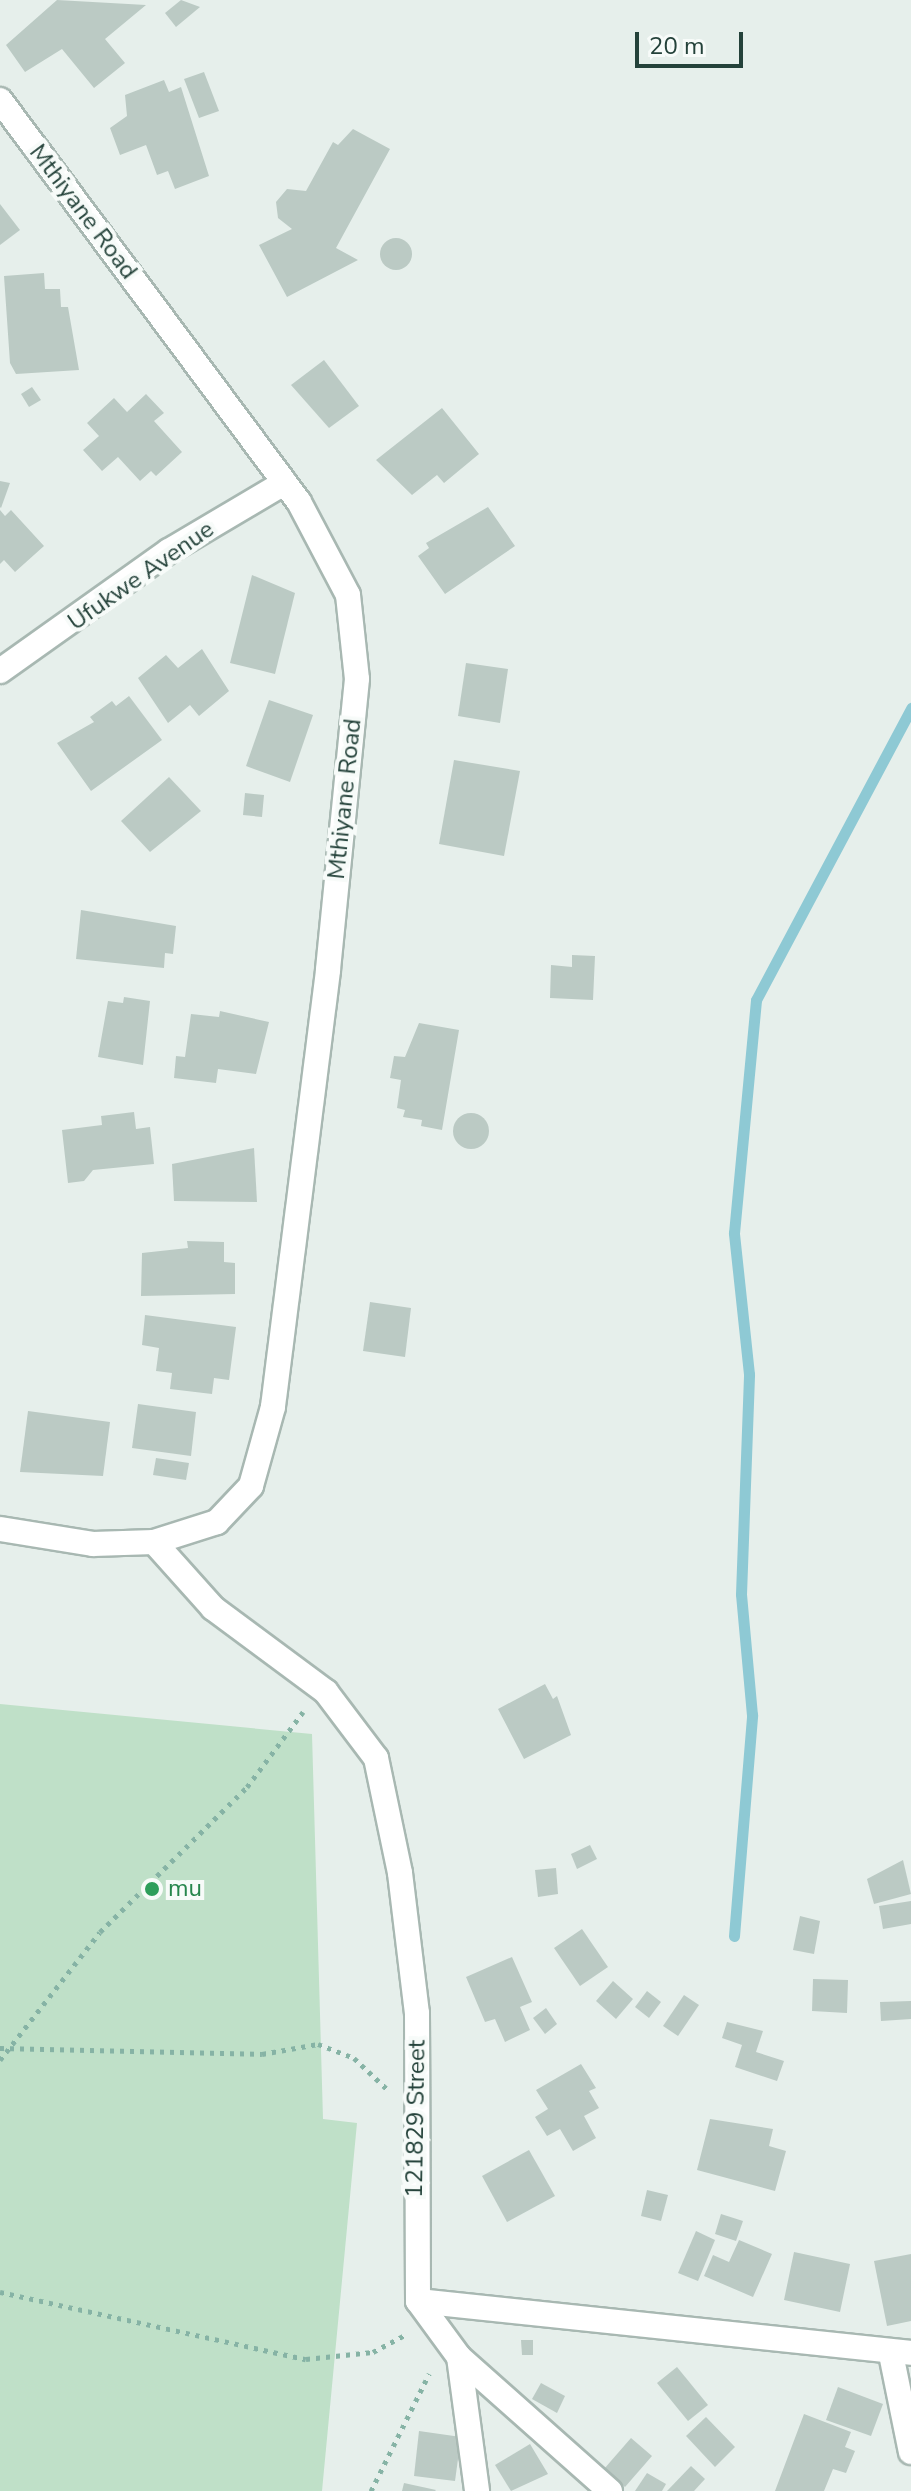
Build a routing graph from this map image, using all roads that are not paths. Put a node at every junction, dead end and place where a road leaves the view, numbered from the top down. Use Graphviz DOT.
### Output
graph roads {
  1 [pos="0,100"];
  2 [pos="284,483"];
  3 [pos="0,671"];
  4 [pos="0,1529"];
  5 [pos="154,1542"];
  6 [pos="424,2308"];
  7 [pos="453,2350"];
  8 [pos="901,2353"];
  9 [pos="911,2452"];
  10 [pos="477,2491"];
  11 [pos="610,2491"];
  1 -- 2 [label="street, Mthiyane Road"];
  2 -- 3 [label="street, Ufukwe Avenue"];
  2 -- 5 [label="street, Mthiyane Road"];
  4 -- 5 [label="street, Mthiyane Road"];
  5 -- 6 [label="street, 121829 Street"];
  6 -- 7 [label="street"];
  6 -- 8 [label="street"];
  7 -- 10 [label="street"];
  7 -- 11 [label="street"];
  8 -- 9 [label="street"];
}
